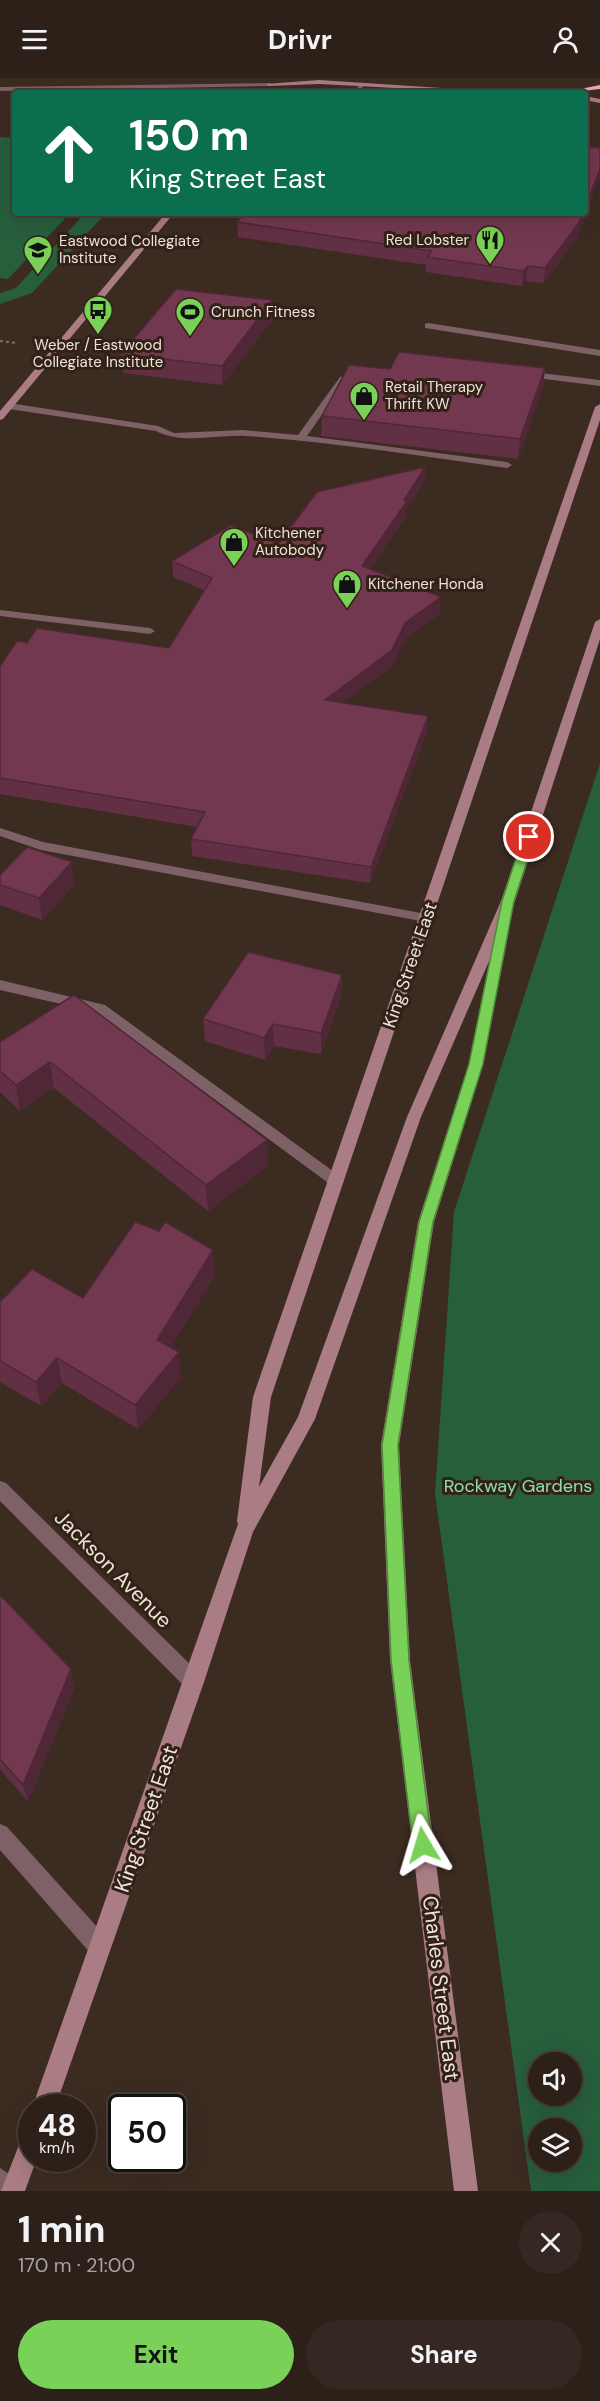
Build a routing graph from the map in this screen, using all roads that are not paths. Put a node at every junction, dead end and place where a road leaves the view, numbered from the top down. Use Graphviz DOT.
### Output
graph roads {
  1 [pos="269,81"];
  2 [pos="361,85"];
  3 [pos="600,87"];
  4 [pos="0,89"];
  5 [pos="358,90"];
  6 [pos="440,90"];
  7 [pos="585,90"];
  8 [pos="167,216"];
  9 [pos="428,326"];
  10 [pos="600,353"];
  11 [pos="510,372"];
  12 [pos="364,381"];
  13 [pos="600,383"];
  14 [pos="9,406"];
  15 [pos="600,407"];
  16 [pos="0,417"];
  17 [pos="301,438"];
  18 [pos="507,465"];
  19 [pos="0,613"];
  20 [pos="600,622"];
  21 [pos="150,631"];
  22 [pos="0,832"];
  23 [pos="508,901"];
  24 [pos="426,918"];
  25 [pos="0,985"];
  26 [pos="336,1181"];
  27 [pos="0,1489"];
  28 [pos="245,1530"];
  29 [pos="194,1682"];
  30 [pos="0,1834"];
  31 [pos="100,1947"];
  32 [pos="48,2094"];
  33 [pos="18,2169"];
  34 [pos="9,2187"];
  35 [pos="466,2191"];
  1 -- 2 [label="main road"];
  1 -- 4 [label="street"];
  2 -- 5 [label="street"];
  2 -- 6 [label="main road"];
  3 -- 7 [label="highway"];
  8 -- 14 [label="main road"];
  9 -- 10 [label="street"];
  11 -- 13 [label="street"];
  12 -- 17 [label="street"];
  14 -- 16 [label="main road"];
  14 -- 17 [label="street"];
  15 -- 24 [label="main road, King Street East"];
  17 -- 18 [label="street"];
  19 -- 21 [label="street"];
  20 -- 23 [label="main road, King Street East"];
  22 -- 24 [label="street"];
  23 -- 28 [label="main road, King Street East"];
  23 -- 35 [label="main road, Charles Street East"];
  24 -- 26 [label="main road, King Street East"];
  25 -- 26 [label="street"];
  26 -- 28 [label="main road, King Street East"];
  27 -- 29 [label="street, Jackson Avenue"];
  28 -- 29 [label="main road, King Street East"];
  29 -- 31 [label="main road, King Street East"];
  30 -- 31 [label="street"];
  31 -- 32 [label="main road, King Street East"];
  33 -- 34 [label="main road"];
}
